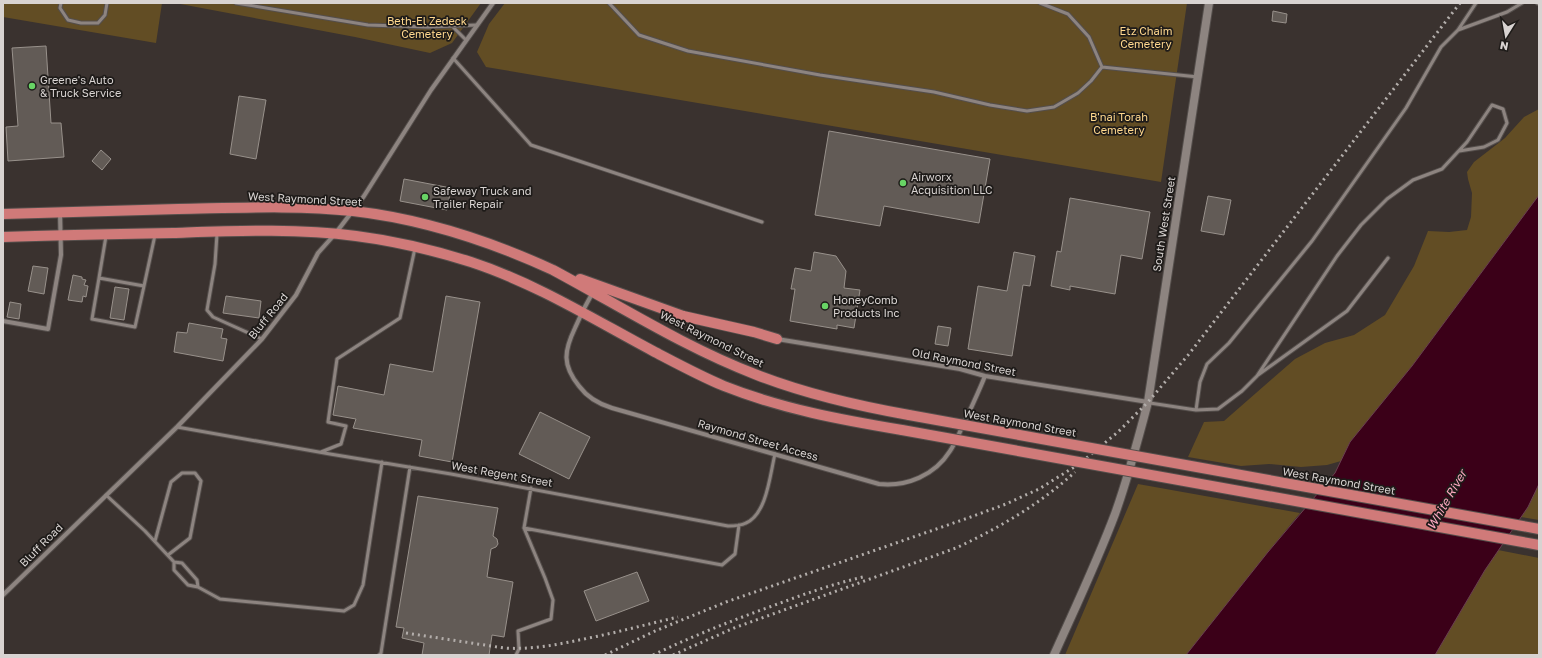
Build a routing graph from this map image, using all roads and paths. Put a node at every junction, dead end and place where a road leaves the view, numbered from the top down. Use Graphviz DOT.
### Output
graph roads {
  1 [pos="61,3"];
  2 [pos="107,3"];
  3 [pos="236,3"];
  4 [pos="493,3"];
  5 [pos="610,3"];
  6 [pos="1040,3"];
  7 [pos="1209,3"];
  8 [pos="1476,3"];
  9 [pos="1522,3"];
  10 [pos="476,25"];
  11 [pos="452,26"];
  12 [pos="1458,30"];
  13 [pos="466,40"];
  14 [pos="453,58"];
  15 [pos="1102,67"];
  16 [pos="1198,77"];
  17 [pos="1459,151"];
  18 [pos="353,211"];
  19 [pos="60,212"];
  20 [pos="3,214"];
  21 [pos="762,222"];
  22 [pos="217,232"];
  23 [pos="155,233"];
  24 [pos="106,234"];
  25 [pos="336,234"];
  26 [pos="60,236"];
  27 [pos="3,237"];
  28 [pos="416,246"];
  29 [pos="1388,258"];
  30 [pos="553,270"];
  31 [pos="99,278"];
  32 [pos="144,286"];
  33 [pos="593,292"];
  34 [pos="582,312"];
  35 [pos="3,321"];
  36 [pos="777,339"];
  37 [pos="262,340"];
  38 [pos="985,376"];
  39 [pos="1257,376"];
  40 [pos="1148,402"];
  41 [pos="1196,410"];
  42 [pos="177,427"];
  43 [pos="321,453"];
  44 [pos="775,454"];
  45 [pos="382,462"];
  46 [pos="410,467"];
  47 [pos="532,488"];
  48 [pos="106,495"];
  49 [pos="739,525"];
  50 [pos="524,528"];
  51 [pos="1539,529"];
  52 [pos="155,541"];
  53 [pos="1539,545"];
  54 [pos="168,555"];
  55 [pos="174,562"];
  56 [pos="198,587"];
  57 [pos="3,596"];
  58 [pos="379,655"];
  59 [pos="516,655"];
  60 [pos="1054,655"];
  1 -- 2 [label="lane"];
  3 -- 11 [label="lane"];
  4 -- 10 [label="street, Bluff Road"];
  5 -- 15 [label="lane"];
  6 -- 15 [label="lane"];
  7 -- 16 [label="main road, South West Street"];
  8 -- 12 [label="lane"];
  9 -- 12 [label="lane"];
  10 -- 11 [label="lane"];
  10 -- 13 [label="street, Bluff Road"];
  11 -- 13 [label="lane"];
  12 -- 41 [label="lane"];
  13 -- 14 [label="street, Bluff Road"];
  14 -- 18 [label="street, Bluff Road"];
  14 -- 21 [label="lane"];
  15 -- 16 [label="lane"];
  16 -- 40 [label="main road, South West Street"];
  17 -- 17 [label="lane"];
  17 -- 39 [label="lane"];
  18 -- 19 [label="main road, West Raymond Street"];
  18 -- 25 [label="street, Bluff Road"];
  18 -- 30 [label="main road, West Raymond Street"];
  19 -- 20 [label="main road, West Raymond Street"];
  19 -- 26 [label="street"];
  22 -- 23 [label="main road"];
  22 -- 25 [label="main road"];
  22 -- 37 [label="lane"];
  23 -- 24 [label="main road"];
  23 -- 32 [label="lane"];
  24 -- 26 [label="main road"];
  24 -- 31 [label="lane"];
  25 -- 28 [label="main road"];
  25 -- 37 [label="street, Bluff Road"];
  26 -- 27 [label="main road"];
  26 -- 35 [label="street"];
  28 -- 34 [label="main road"];
  28 -- 43 [label="lane"];
  29 -- 39 [label="lane"];
  30 -- 33 [label="main road, West Raymond Street"];
  30 -- 36 [label="main road"];
  31 -- 32 [label="lane"];
  31 -- 32 [label="lane"];
  33 -- 34 [label="street, Raymond Street Access"];
  33 -- 51 [label="main road, West Raymond Street, bridge"];
  34 -- 44 [label="street, Raymond Street Access"];
  34 -- 53 [label="main road, bridge"];
  36 -- 38 [label="street, Old Raymond Street"];
  37 -- 42 [label="street, Bluff Road"];
  38 -- 40 [label="street, Old Raymond Street"];
  38 -- 44 [label="street, Raymond Street Access"];
  39 -- 41 [label="lane"];
  40 -- 41 [label="lane"];
  40 -- 60 [label="main road, South West Street"];
  42 -- 43 [label="lane, West Regent Street"];
  42 -- 48 [label="street, Bluff Road"];
  43 -- 45 [label="lane, West Regent Street"];
  44 -- 49 [label="lane, West Regent Street"];
  45 -- 46 [label="lane, West Regent Street"];
  45 -- 56 [label="lane"];
  46 -- 47 [label="lane, West Regent Street"];
  46 -- 58 [label="lane"];
  47 -- 49 [label="lane, West Regent Street"];
  47 -- 50 [label="lane"];
  48 -- 52 [label="lane"];
  48 -- 57 [label="street, Bluff Road"];
  49 -- 50 [label="lane"];
  50 -- 59 [label="lane"];
  52 -- 54 [label="lane"];
  52 -- 54 [label="lane"];
  54 -- 55 [label="lane"];
  55 -- 56 [label="lane"];
  55 -- 56 [label="lane"];
}
